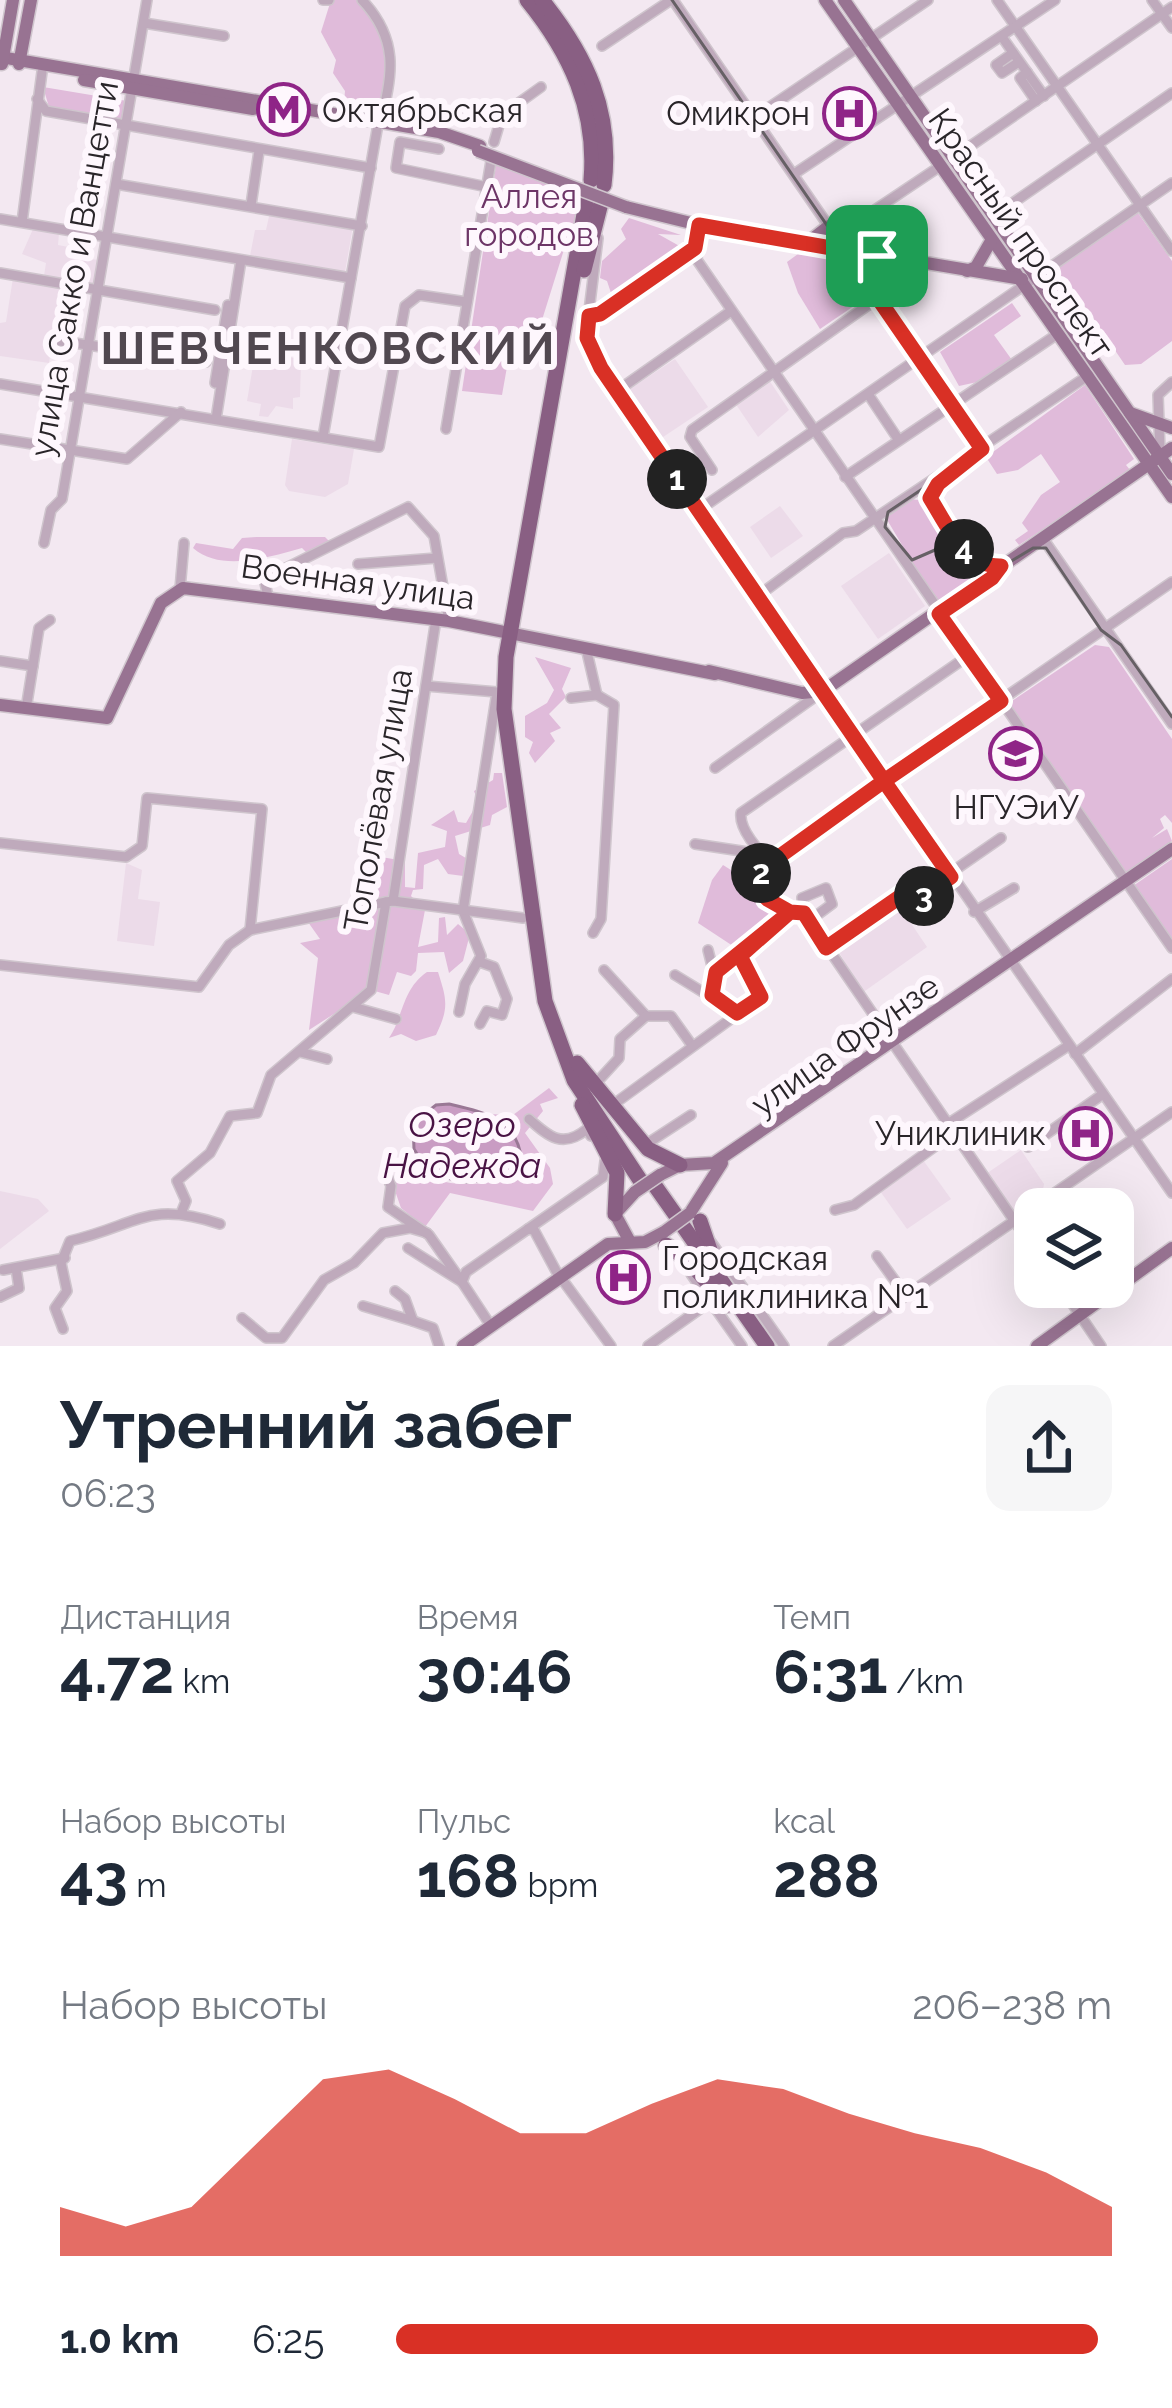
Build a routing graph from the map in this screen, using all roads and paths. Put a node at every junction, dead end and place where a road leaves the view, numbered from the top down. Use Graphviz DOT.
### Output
graph roads {
  1 [pos="13,0"];
  2 [pos="31,0"];
  3 [pos="148,0"];
  4 [pos="362,0"];
  5 [pos="527,0"];
  6 [pos="672,0"];
  7 [pos="826,0"];
  8 [pos="844,0"];
  9 [pos="928,0"];
  10 [pos="997,0"];
  11 [pos="1055,0"];
  12 [pos="1153,0"];
  13 [pos="543,8"];
  14 [pos="1167,10"];
  15 [pos="143,23"];
  16 [pos="1016,27"];
  17 [pos="1172,28"];
  18 [pos="224,36"];
  19 [pos="1002,37"];
  20 [pos="864,43"];
  21 [pos="602,46"];
  22 [pos="1,61"];
  23 [pos="19,64"];
  24 [pos="42,72"];
  25 [pos="133,84"];
  26 [pos="541,87"];
  27 [pos="1057,87"];
  28 [pos="1172,93"];
  29 [pos="912,98"];
  30 [pos="38,99"];
  31 [pos="1040,99"];
  32 [pos="384,103"];
  33 [pos="899,106"];
  34 [pos="502,115"];
  35 [pos="754,117"];
  36 [pos="484,120"];
  37 [pos="126,125"];
  38 [pos="378,126"];
  39 [pos="400,138"];
  40 [pos="487,143"];
  41 [pos="1097,145"];
  42 [pos="439,148"];
  43 [pos="259,151"];
  44 [pos="953,158"];
  45 [pos="491,161"];
  46 [pos="939,167"];
  47 [pos="371,168"];
  48 [pos="794,174"];
  49 [pos="598,182"];
  50 [pos="1172,183"];
  51 [pos="116,184"];
  52 [pos="487,188"];
  53 [pos="594,200"];
  54 [pos="251,206"];
  55 [pos="1140,206"];
  56 [pos="994,216"];
  57 [pos="0,219"];
  58 [pos="22,222"];
  59 [pos="699,225"];
  60 [pos="981,225"];
  61 [pos="362,226"];
  62 [pos="832,231"];
  63 [pos="108,236"];
  64 [pos="991,241"];
  65 [pos="805,243"];
  66 [pos="695,248"];
  67 [pos="845,250"];
  68 [pos="1172,251"];
  69 [pos="877,256"];
  70 [pos="239,260"];
  71 [pos="967,271"];
  72 [pos="0,273"];
  73 [pos="352,278"];
  74 [pos="864,278"];
  75 [pos="1026,281"];
  76 [pos="100,290"];
  77 [pos="878,298"];
  78 [pos="467,302"];
  79 [pos="215,310"];
  80 [pos="731,311"];
  81 [pos="589,316"];
  82 [pos="1059,333"];
  83 [pos="60,341"];
  84 [pos="91,345"];
  85 [pos="920,358"];
  86 [pos="206,362"];
  87 [pos="773,371"];
  88 [pos="1089,375"];
  89 [pos="1172,382"];
  90 [pos="0,384"];
  91 [pos="617,392"];
  92 [pos="868,394"];
  93 [pos="80,398"];
  94 [pos="951,402"];
  95 [pos="182,412"];
  96 [pos="1130,413"];
  97 [pos="213,418"];
  98 [pos="1157,424"];
  99 [pos="1172,428"];
  100 [pos="446,429"];
  101 [pos="814,431"];
  102 [pos="323,437"];
  103 [pos="0,439"];
  104 [pos="898,439"];
  105 [pos="1172,448"];
  106 [pos="71,451"];
  107 [pos="979,451"];
  108 [pos="1155,461"];
  109 [pos="712,470"];
  110 [pos="1172,474"];
  111 [pos="845,477"];
  112 [pos="1172,497"];
  113 [pos="699,510"];
  114 [pos="872,518"];
  115 [pos="1044,540"];
  116 [pos="44,543"];
  117 [pos="184,543"];
  118 [pos="437,558"];
  119 [pos="358,564"];
  120 [pos="1001,566"];
  121 [pos="1172,582"];
  122 [pos="178,589"];
  123 [pos="268,596"];
  124 [pos="758,596"];
  125 [pos="939,614"];
  126 [pos="50,620"];
  127 [pos="443,620"];
  128 [pos="1106,628"];
  129 [pos="520,633"];
  130 [pos="587,645"];
  131 [pos="968,656"];
  132 [pos="0,662"];
  133 [pos="32,666"];
  134 [pos="427,686"];
  135 [pos="823,691"];
  136 [pos="597,695"];
  137 [pos="571,698"];
  138 [pos="1001,701"];
  139 [pos="0,705"];
  140 [pos="26,709"];
  141 [pos="1170,718"];
  142 [pos="852,735"];
  143 [pos="715,768"];
  144 [pos="884,781"];
  145 [pos="1000,838"];
  146 [pos="0,843"];
  147 [pos="695,844"];
  148 [pos="1172,849"];
  149 [pos="766,857"];
  150 [pos="950,876"];
  151 [pos="1124,881"];
  152 [pos="1014,888"];
  153 [pos="389,901"];
  154 [pos="463,911"];
  155 [pos="790,912"];
  156 [pos="974,912"];
  157 [pos="523,918"];
  158 [pos="250,930"];
  159 [pos="593,933"];
  160 [pos="826,948"];
  161 [pos="1172,948"];
  162 [pos="708,950"];
  163 [pos="740,956"];
  164 [pos="481,962"];
  165 [pos="1006,963"];
  166 [pos="0,965"];
  167 [pos="604,970"];
  168 [pos="714,974"];
  169 [pos="675,975"];
  170 [pos="1172,979"];
  171 [pos="712,995"];
  172 [pos="352,1007"];
  173 [pos="459,1012"];
  174 [pos="737,1013"];
  175 [pos="646,1016"];
  176 [pos="397,1019"];
  177 [pos="480,1024"];
  178 [pos="691,1044"];
  179 [pos="890,1045"];
  180 [pos="1072,1050"];
  181 [pos="300,1052"];
  182 [pos="327,1059"];
  183 [pos="573,1067"];
  184 [pos="598,1081"];
  185 [pos="1103,1094"];
  186 [pos="614,1104"];
  187 [pos="1172,1112"];
  188 [pos="691,1115"];
  189 [pos="530,1119"];
  190 [pos="949,1130"];
  191 [pos="1133,1138"];
  192 [pos="645,1145"];
  193 [pos="1028,1147"];
  194 [pos="715,1165"];
  195 [pos="684,1166"];
  196 [pos="386,1173"];
  197 [pos="647,1182"];
  198 [pos="1063,1188"];
  199 [pos="1172,1193"];
  200 [pos="703,1196"];
  201 [pos="835,1210"];
  202 [pos="182,1211"];
  203 [pos="615,1218"];
  204 [pos="1014,1221"];
  205 [pos="1014,1223"];
  206 [pos="220,1224"];
  207 [pos="678,1226"];
  208 [pos="528,1229"];
  209 [pos="427,1233"];
  210 [pos="629,1240"];
  211 [pos="408,1248"];
  212 [pos="1172,1248"];
  213 [pos="877,1256"];
  214 [pos="65,1258"];
  215 [pos="16,1268"];
  216 [pos="3,1270"];
  217 [pos="558,1274"];
  218 [pos="464,1277"];
  219 [pos="395,1291"];
  220 [pos="906,1296"];
  221 [pos="0,1297"];
  222 [pos="724,1302"];
  223 [pos="363,1306"];
  224 [pos="1075,1308"];
  225 [pos="1079,1313"];
  226 [pos="242,1318"];
  227 [pos="487,1320"];
  228 [pos="412,1321"];
  229 [pos="63,1329"];
  230 [pos="439,1346"];
  231 [pos="449,1346"];
  232 [pos="463,1346"];
  233 [pos="610,1346"];
  234 [pos="648,1346"];
  235 [pos="742,1346"];
  236 [pos="755,1346"];
  237 [pos="766,1346"];
  238 [pos="784,1346"];
  239 [pos="833,1346"];
  240 [pos="1024,1346"];
  241 [pos="1037,1346"];
  242 [pos="1101,1346"];
  1 -- 22 [label="main road"];
  2 -- 23 [label="main road"];
  3 -- 15 [label="street, улица Сакко и Ванцетти"];
  4 -- 32 [label="street"];
  5 -- 13 [label="highway"];
  6 -- 21 [label="street"];
  6 -- 35 [label="street"];
  7 -- 20 [label="main road, Красный проспект"];
  8 -- 20 [label="main road, Красный проспект"];
  9 -- 20 [label="street"];
  10 -- 16 [label="street"];
  11 -- 16 [label="street"];
  12 -- 14 [label="street"];
  13 -- 49 [label="highway"];
  14 -- 17 [label="street"];
  14 -- 27 [label="street"];
  15 -- 18 [label="street"];
  15 -- 25 [label="street, улица Сакко и Ванцетти"];
  16 -- 19 [label="street"];
  16 -- 27 [label="street"];
  19 -- 29 [label="street"];
  19 -- 31 [label="street"];
  20 -- 29 [label="main road, Красный проспект"];
  20 -- 33 [label="main road, Красный проспект"];
  20 -- 35 [label="street"];
  22 -- 23 [label="main road"];
  23 -- 24 [label="main road"];
  23 -- 25 [label="main road"];
  24 -- 25 [label="main road"];
  24 -- 30 [label="street"];
  25 -- 37 [label="street, улица Сакко и Ванцетти"];
  25 -- 38 [label="main road"];
  26 -- 34 [label="street"];
  27 -- 31 [label="street"];
  27 -- 41 [label="street"];
  28 -- 41 [label="street"];
  29 -- 33 [label="street"];
  29 -- 44 [label="main road, Красный проспект"];
  30 -- 37 [label="street"];
  30 -- 58 [label="street"];
  31 -- 44 [label="street"];
  32 -- 36 [label="street"];
  32 -- 38 [label="street"];
  33 -- 46 [label="main road, Красный проспект"];
  33 -- 48 [label="street"];
  34 -- 36 [label="street"];
  34 -- 40 [label="street"];
  35 -- 48 [label="street"];
  36 -- 40 [label="street"];
  37 -- 43 [label="street"];
  37 -- 51 [label="street, улица Сакко и Ванцетти"];
  38 -- 39 [label="main road"];
  38 -- 40 [label="main road"];
  38 -- 47 [label="street"];
  39 -- 40 [label="main road"];
  39 -- 42 [label="street"];
  39 -- 52 [label="street"];
  40 -- 59 [label="main road, bridge"];
  41 -- 55 [label="street"];
  41 -- 56 [label="street"];
  43 -- 47 [label="street"];
  43 -- 54 [label="street"];
  44 -- 46 [label="main road"];
  44 -- 56 [label="main road, Красный проспект"];
  45 -- 52 [label="street"];
  46 -- 60 [label="main road, Красный проспект"];
  46 -- 62 [label="street"];
  47 -- 61 [label="street"];
  48 -- 62 [label="street"];
  50 -- 55 [label="street"];
  51 -- 54 [label="street"];
  51 -- 63 [label="street, улица Сакко и Ванцетти"];
  52 -- 78 [label="street"];
  53 -- 81 [label="street"];
  53 -- 129 [label="highway"];
  54 -- 61 [label="street"];
  55 -- 68 [label="street"];
  55 -- 75 [label="street"];
  56 -- 60 [label="main road"];
  56 -- 75 [label="main road, Красный проспект"];
  57 -- 58 [label="street"];
  58 -- 63 [label="street"];
  59 -- 65 [label="main road"];
  59 -- 66 [label="street"];
  60 -- 64 [label="main road, Красный проспект"];
  61 -- 73 [label="street"];
  62 -- 65 [label="main road"];
  62 -- 67 [label="street"];
  63 -- 70 [label="street"];
  63 -- 76 [label="street, улица Сакко и Ванцетти"];
  64 -- 71 [label="main road"];
  64 -- 75 [label="main road, Красный проспект"];
  65 -- 67 [label="main road"];
  66 -- 80 [label="street"];
  66 -- 81 [label="street"];
  67 -- 69 [label="main road"];
  67 -- 74 [label="street"];
  69 -- 71 [label="main road"];
  69 -- 74 [label="main road"];
  70 -- 73 [label="street"];
  70 -- 97 [label="street"];
  71 -- 75 [label="main road"];
  72 -- 76 [label="street"];
  73 -- 102 [label="street"];
  74 -- 77 [label="street"];
  75 -- 82 [label="main road, Красный проспект"];
  75 -- 85 [label="street"];
  75 -- 96 [label="main road, Красный проспект"];
  76 -- 79 [label="street"];
  76 -- 84 [label="street, улица Сакко и Ванцетти"];
  77 -- 85 [label="street"];
  77 -- 87 [label="street"];
  78 -- 100 [label="street"];
  78 -- 102 [label="street"];
  80 -- 87 [label="street"];
  80 -- 91 [label="street"];
  81 -- 91 [label="street"];
  82 -- 88 [label="main road, Красный проспект"];
  82 -- 94 [label="street"];
  83 -- 84 [label="street"];
  84 -- 86 [label="street"];
  84 -- 93 [label="street, улица Сакко и Ванцетти"];
  85 -- 92 [label="street"];
  85 -- 94 [label="street"];
  87 -- 101 [label="street"];
  87 -- 109 [label="street"];
  88 -- 107 [label="street"];
  88 -- 108 [label="main road, Красный проспект"];
  89 -- 98 [label="street"];
  90 -- 93 [label="street"];
  91 -- 113 [label="street"];
  92 -- 101 [label="street"];
  92 -- 104 [label="street"];
  93 -- 95 [label="street"];
  93 -- 106 [label="street, улица Сакко и Ванцетти"];
  94 -- 104 [label="street"];
  94 -- 107 [label="street"];
  95 -- 97 [label="street"];
  95 -- 106 [label="street"];
  96 -- 98 [label="main road"];
  96 -- 108 [label="main road, Красный проспект"];
  97 -- 102 [label="street"];
  98 -- 99 [label="main road"];
  98 -- 108 [label="street"];
  101 -- 111 [label="street"];
  101 -- 113 [label="street"];
  103 -- 106 [label="street"];
  104 -- 111 [label="street"];
  105 -- 108 [label="main road"];
  106 -- 116 [label="street, улица Сакко и Ванцетти"];
  107 -- 114 [label="street"];
  107 -- 120 [label="street"];
  108 -- 110 [label="main road, Красный проспект"];
  108 -- 112 [label="main road, Красный проспект"];
  108 -- 115 [label="main road"];
  111 -- 114 [label="street"];
  113 -- 124 [label="street"];
  114 -- 124 [label="street"];
  114 -- 125 [label="street"];
  115 -- 120 [label="main road"];
  115 -- 128 [label="street"];
  117 -- 122 [label="street"];
  118 -- 119 [label="street"];
  118 -- 123 [label="street, Тополёвая улица"];
  118 -- 127 [label="street, Тополёвая улица"];
  120 -- 125 [label="main road"];
  121 -- 128 [label="street"];
  122 -- 123 [label="main road, Военная улица"];
  122 -- 140 [label="main road"];
  123 -- 127 [label="main road, Военная улица"];
  124 -- 135 [label="street"];
  125 -- 131 [label="street"];
  125 -- 135 [label="main road"];
  126 -- 133 [label="street"];
  127 -- 129 [label="main road, Военная улица"];
  127 -- 134 [label="street, Тополёвая улица"];
  128 -- 138 [label="street"];
  128 -- 141 [label="street"];
  129 -- 130 [label="main road, Военная улица"];
  129 -- 183 [label="highway"];
  130 -- 135 [label="main road, Военная улица"];
  130 -- 136 [label="street"];
  131 -- 138 [label="street"];
  131 -- 142 [label="street"];
  132 -- 133 [label="street"];
  133 -- 140 [label="street"];
  134 -- 153 [label="street, Тополёвая улица"];
  134 -- 154 [label="street"];
  135 -- 142 [label="street"];
  135 -- 143 [label="street"];
  136 -- 137 [label="street"];
  136 -- 159 [label="street"];
  138 -- 144 [label="street"];
  138 -- 151 [label="street"];
  139 -- 140 [label="main road"];
  142 -- 144 [label="street"];
  142 -- 149 [label="street"];
  144 -- 149 [label="street"];
  144 -- 150 [label="street"];
  145 -- 150 [label="street"];
  146 -- 158 [label="street"];
  147 -- 149 [label="street"];
  148 -- 151 [label="main road, улица Фрунзе"];
  149 -- 155 [label="street"];
  150 -- 156 [label="street"];
  150 -- 160 [label="street"];
  151 -- 161 [label="street"];
  151 -- 165 [label="main road, улица Фрунзе"];
  152 -- 156 [label="street"];
  153 -- 154 [label="street"];
  153 -- 158 [label="street"];
  153 -- 172 [label="street, Тополёвая улица"];
  154 -- 157 [label="street"];
  154 -- 164 [label="street"];
  155 -- 160 [label="street"];
  155 -- 163 [label="street"];
  156 -- 165 [label="street"];
  158 -- 166 [label="street"];
  160 -- 179 [label="street"];
  162 -- 168 [label="street"];
  163 -- 168 [label="street"];
  163 -- 174 [label="street"];
  164 -- 173 [label="street"];
  164 -- 177 [label="street"];
  165 -- 179 [label="main road, улица Фрунзе"];
  165 -- 180 [label="street"];
  167 -- 175 [label="street"];
  168 -- 171 [label="street"];
  169 -- 171 [label="street"];
  170 -- 180 [label="street"];
  171 -- 174 [label="street"];
  172 -- 176 [label="street"];
  172 -- 181 [label="street"];
  174 -- 178 [label="street"];
  175 -- 178 [label="street"];
  175 -- 184 [label="street"];
  178 -- 186 [label="street"];
  179 -- 190 [label="street"];
  179 -- 194 [label="main road, улица Фрунзе"];
  180 -- 185 [label="street"];
  180 -- 190 [label="street"];
  181 -- 182 [label="street"];
  181 -- 202 [label="street"];
  183 -- 186 [label="highway"];
  183 -- 197 [label="highway"];
  183 -- 203 [label="highway"];
  185 -- 191 [label="street"];
  185 -- 193 [label="street"];
  186 -- 192 [label="highway"];
  187 -- 191 [label="street"];
  188 -- 192 [label="street"];
  189 -- 208 [label="street"];
  190 -- 201 [label="street"];
  190 -- 204 [label="street"];
  191 -- 198 [label="street"];
  191 -- 199 [label="street"];
  192 -- 195 [label="highway"];
  194 -- 195 [label="main road"];
  194 -- 200 [label="main road"];
  195 -- 197 [label="main road"];
  195 -- 200 [label="main road"];
  196 -- 209 [label="street"];
  197 -- 203 [label="main road"];
  197 -- 207 [label="highway"];
  200 -- 207 [label="main road"];
  202 -- 206 [label="street"];
  202 -- 214 [label="street"];
  203 -- 210 [label="main road"];
  203 -- 217 [label="main road"];
  205 -- 220 [label="street"];
  207 -- 210 [label="main road"];
  207 -- 222 [label="highway"];
  207 -- 222 [label="highway"];
  207 -- 238 [label="street"];
  208 -- 217 [label="street"];
  208 -- 218 [label="street"];
  209 -- 218 [label="street"];
  209 -- 226 [label="street"];
  210 -- 217 [label="main road"];
  211 -- 218 [label="street"];
  212 -- 225 [label="main road"];
  213 -- 220 [label="street"];
  214 -- 215 [label="street"];
  214 -- 229 [label="street"];
  215 -- 216 [label="street"];
  215 -- 221 [label="street"];
  217 -- 227 [label="main road"];
  217 -- 232 [label="main road"];
  217 -- 233 [label="street"];
  218 -- 227 [label="street"];
  219 -- 228 [label="street"];
  220 -- 239 [label="street"];
  222 -- 234 [label="street"];
  222 -- 235 [label="street"];
  222 -- 236 [label="highway"];
  222 -- 237 [label="highway"];
  223 -- 228 [label="street"];
  224 -- 225 [label="street"];
  225 -- 240 [label="main road"];
  225 -- 241 [label="main road"];
  225 -- 242 [label="street"];
  227 -- 231 [label="main road"];
  228 -- 230 [label="street"];
}
